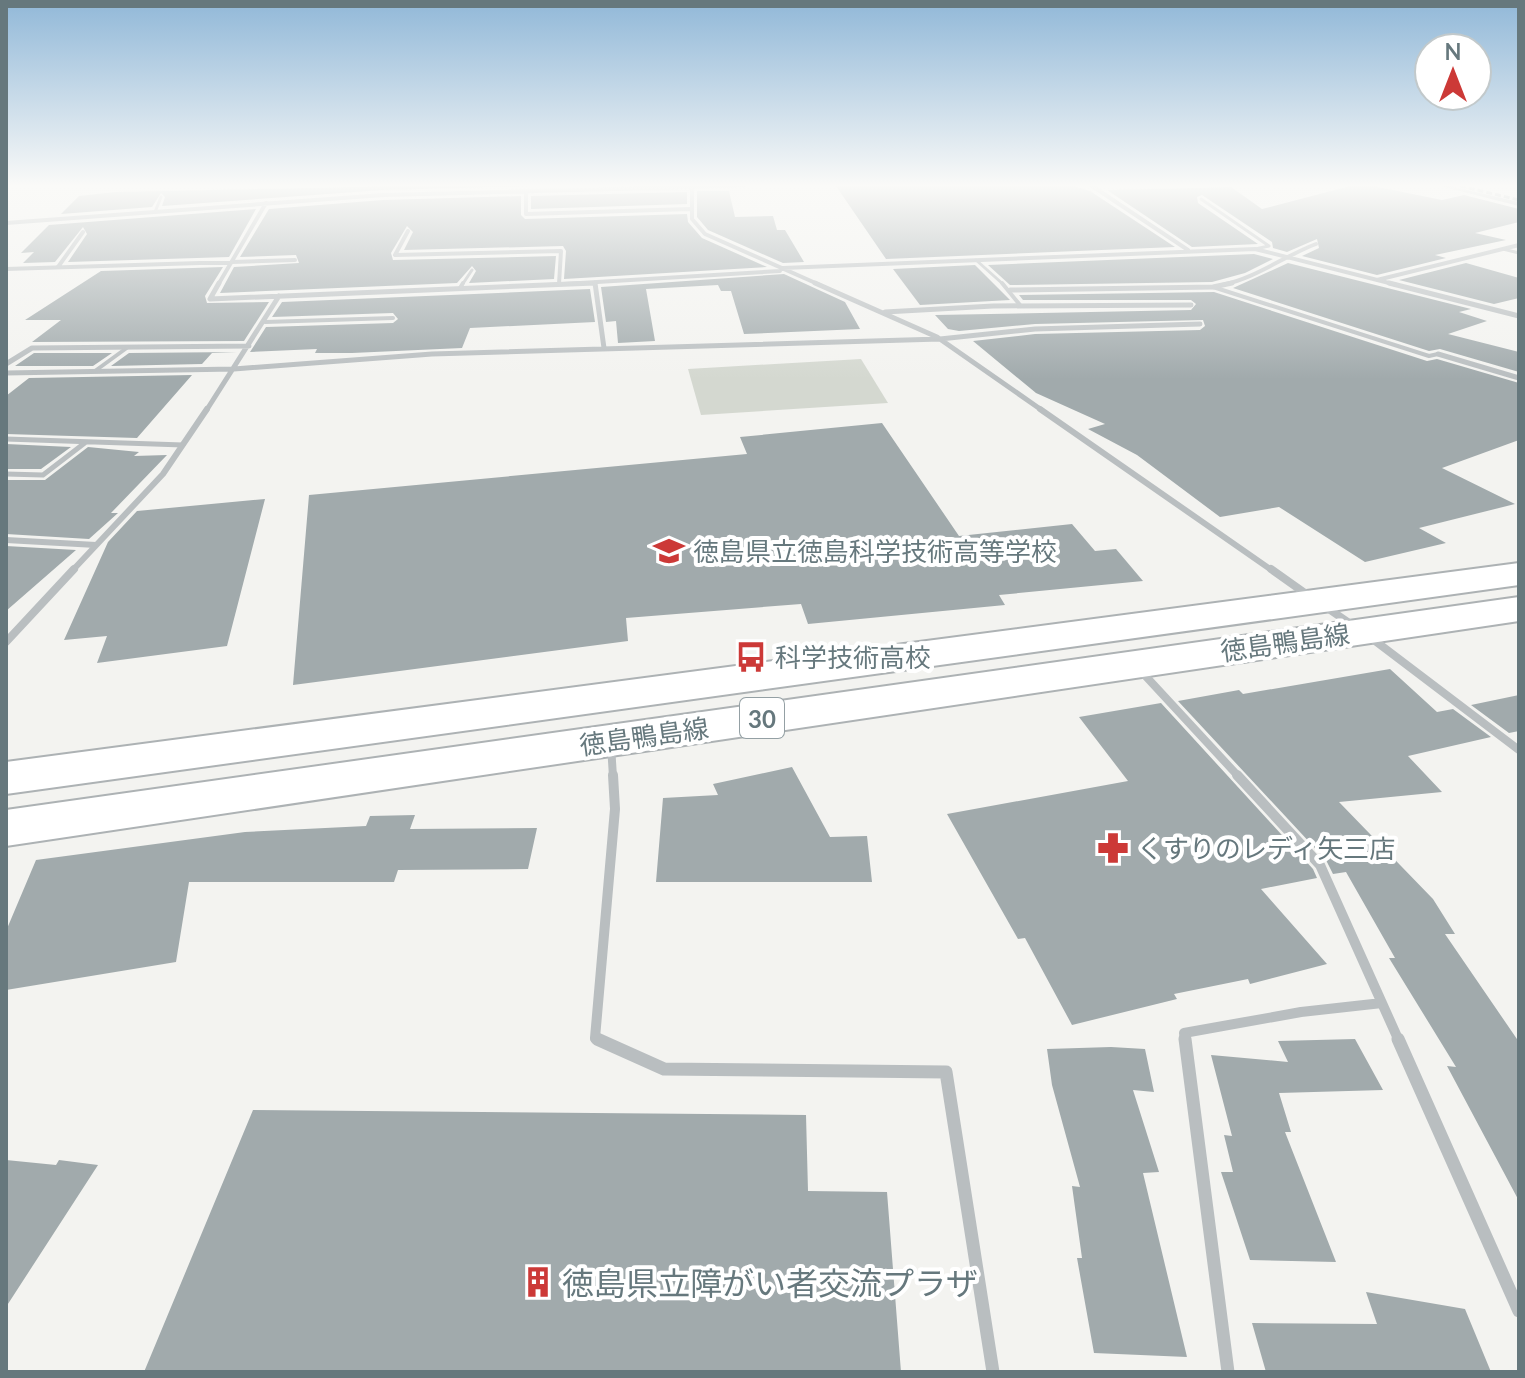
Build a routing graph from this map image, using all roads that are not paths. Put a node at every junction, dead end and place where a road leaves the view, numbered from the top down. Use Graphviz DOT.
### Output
graph roads {
  1 [pos="70,250"];
  2 [pos="238,250"];
  3 [pos="398,250"];
  4 [pos="739,250"];
  5 [pos="1182,250"];
  6 [pos="1260,250"];
  7 [pos="1299,250"];
  8 [pos="1498,250"];
  9 [pos="1284,256"];
  10 [pos="295,260"];
  11 [pos="976,260"];
  12 [pos="231,262"];
  13 [pos="58,267"];
  14 [pos="6,269"];
  15 [pos="472,270"];
  16 [pos="781,270"];
  17 [pos="1376,280"];
  18 [pos="595,283"];
  19 [pos="559,284"];
  20 [pos="1213,287"];
  21 [pos="460,288"];
  22 [pos="1010,290"];
  23 [pos="279,296"];
  24 [pos="1020,305"];
  25 [pos="1191,305"];
  26 [pos="881,312"];
  27 [pos="1519,316"];
  28 [pos="393,318"];
  29 [pos="265,322"];
  30 [pos="1200,324"];
  31 [pos="940,339"];
  32 [pos="249,346"];
  33 [pos="128,347"];
  34 [pos="604,348"];
  35 [pos="1438,354"];
  36 [pos="6,364"];
  37 [pos="234,369"];
  38 [pos="95,371"];
  39 [pos="6,373"];
  40 [pos="1519,378"];
  41 [pos="6,439"];
  42 [pos="86,442"];
  43 [pos="183,445"];
  44 [pos="6,474"];
  45 [pos="6,540"];
  46 [pos="96,545"];
  47 [pos="1519,574"];
  48 [pos="1316,601"];
  49 [pos="1519,609"];
  50 [pos="1361,631"];
  51 [pos="6,642"];
  52 [pos="1134,664"];
  53 [pos="611,740"];
  54 [pos="1519,750"];
  55 [pos="6,778"];
  56 [pos="6,828"];
  57 [pos="1382,1003"];
  58 [pos="1519,1311"];
  59 [pos="993,1372"];
  60 [pos="1228,1372"];
  1 -- 13 [label="street"];
  2 -- 12 [label="street"];
  3 -- 19 [label="street"];
  4 -- 16 [label="street"];
  5 -- 11 [label="street"];
  6 -- 9 [label="street"];
  7 -- 9 [label="street"];
  8 -- 17 [label="street"];
  9 -- 17 [label="street"];
  9 -- 20 [label="street"];
  10 -- 12 [label="street"];
  11 -- 16 [label="street"];
  11 -- 22 [label="lane"];
  12 -- 13 [label="street"];
  12 -- 23 [label="street"];
  13 -- 14 [label="street"];
  15 -- 21 [label="lane"];
  16 -- 18 [label="street"];
  16 -- 26 [label="street"];
  17 -- 27 [label="street"];
  18 -- 19 [label="street"];
  18 -- 34 [label="street"];
  19 -- 21 [label="street"];
  20 -- 22 [label="street"];
  20 -- 35 [label="lane"];
  21 -- 23 [label="street"];
  22 -- 24 [label="lane"];
  23 -- 29 [label="street"];
  24 -- 25 [label="street"];
  24 -- 26 [label="street"];
  26 -- 31 [label="street"];
  28 -- 29 [label="lane"];
  29 -- 32 [label="street"];
  30 -- 31 [label="street"];
  31 -- 34 [label="street"];
  31 -- 48 [label="street"];
  32 -- 33 [label="street"];
  32 -- 37 [label="street"];
  33 -- 36 [label="street"];
  33 -- 38 [label="lane"];
  34 -- 37 [label="street"];
  35 -- 40 [label="street"];
  37 -- 38 [label="street"];
  37 -- 43 [label="street"];
  38 -- 39 [label="street"];
  41 -- 42 [label="lane"];
  42 -- 43 [label="lane"];
  42 -- 44 [label="lane"];
  43 -- 46 [label="street"];
  45 -- 46 [label="street"];
  46 -- 51 [label="street"];
  47 -- 48 [label="main road, 徳島鴨島線 / 30"];
  48 -- 50 [label="street"];
  48 -- 55 [label="main road, 徳島鴨島線 / 30"];
  49 -- 50 [label="main road, 徳島鴨島線 / 30"];
  50 -- 52 [label="main road, 徳島鴨島線 / 30"];
  50 -- 54 [label="street"];
  52 -- 53 [label="main road, 徳島鴨島線 / 30"];
  52 -- 57 [label="street"];
  53 -- 56 [label="main road, 徳島鴨島線 / 30"];
  53 -- 59 [label="street"];
  57 -- 58 [label="street"];
  57 -- 60 [label="street"];
}
